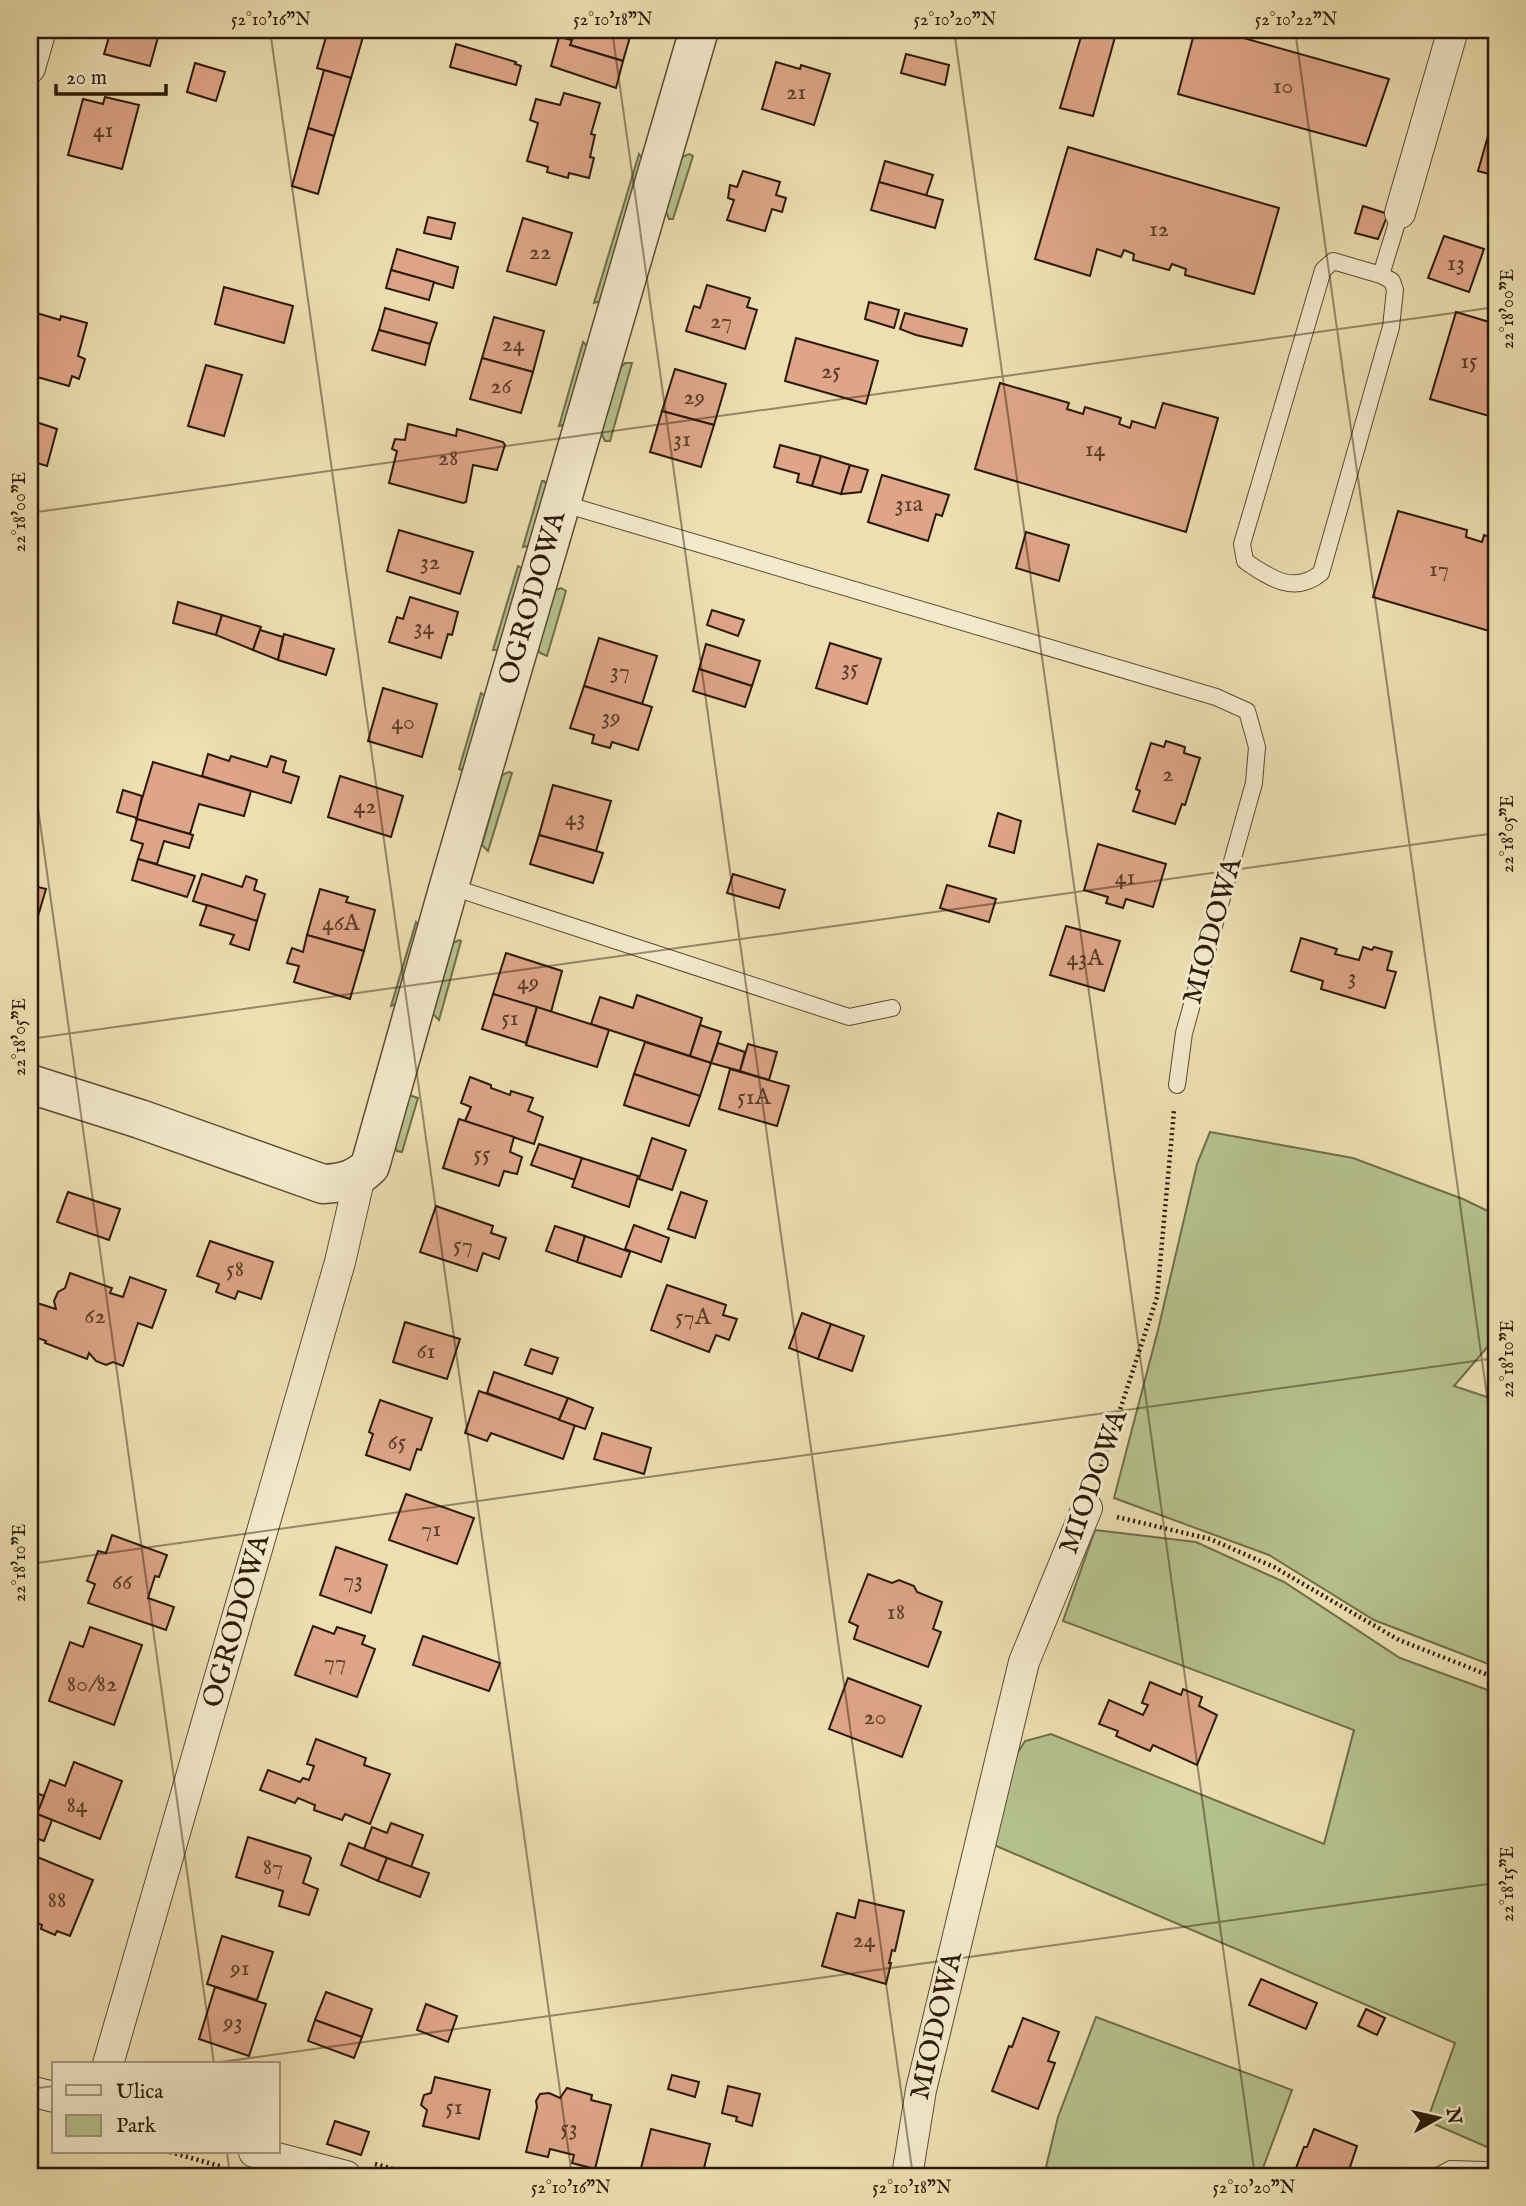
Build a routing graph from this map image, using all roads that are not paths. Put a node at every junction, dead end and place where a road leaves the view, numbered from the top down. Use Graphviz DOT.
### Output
graph roads {
  1 [pos="41,30"];
  2 [pos="699,30"];
  3 [pos="1453,30"];
  4 [pos="30,68"];
  5 [pos="1400,213"];
  6 [pos="1381,275"];
  7 [pos="561,503"];
  8 [pos="449,886"];
  9 [pos="892,1007"];
  10 [pos="30,1084"];
  11 [pos="1177,1086"];
  12 [pos="365,1171"];
  13 [pos="1087,1508"];
  14 [pos="109,2062"];
  15 [pos="30,2091"];
  16 [pos="52,2097"];
  17 [pos="244,2161"];
  18 [pos="1485,2170"];
  19 [pos="346,2176"];
  20 [pos="907,2176"];
  21 [pos="1438,2176"];
  1 -- 4 [label="street"];
  2 -- 7 [label="street, OGRODOWA"];
  3 -- 5 [label="street"];
  5 -- 6 [label="lane"];
  6 -- 6 [label="lane"];
  7 -- 8 [label="street, OGRODOWA"];
  7 -- 11 [label="lane, MIODOWA"];
  8 -- 9 [label="lane"];
  8 -- 12 [label="street, OGRODOWA"];
  10 -- 12 [label="street"];
  12 -- 14 [label="street, OGRODOWA"];
  13 -- 20 [label="street, MIODOWA"];
  15 -- 16 [label="street"];
  17 -- 19 [label="street"];
  18 -- 21 [label="lane"];
}
